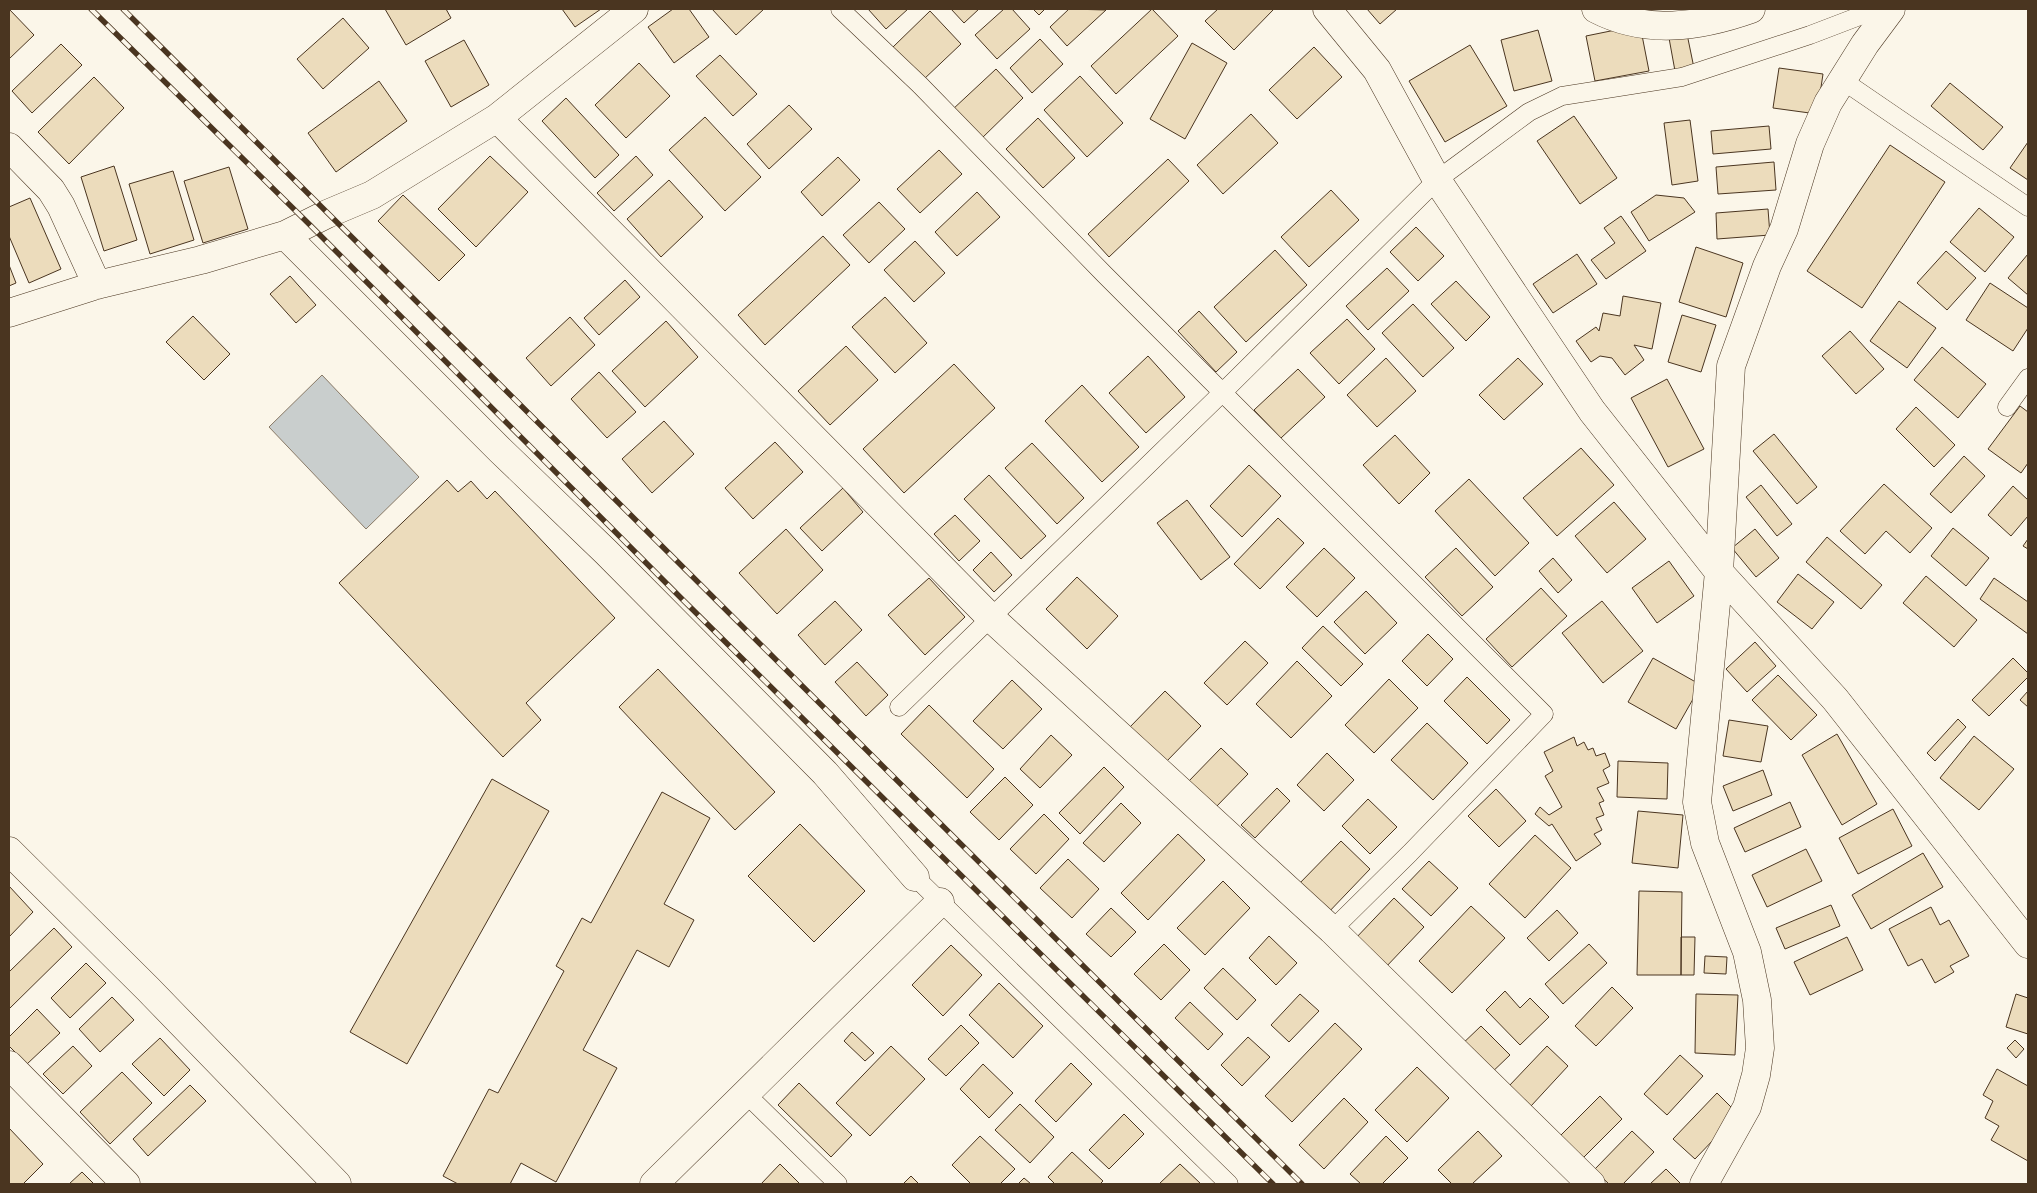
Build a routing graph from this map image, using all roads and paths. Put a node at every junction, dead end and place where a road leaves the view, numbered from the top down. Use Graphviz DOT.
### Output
graph roads {
  1 [pos="634,9"];
  2 [pos="840,9"];
  3 [pos="1327,9"];
  4 [pos="1596,9"];
  5 [pos="1751,9"];
  6 [pos="1878,9"];
  7 [pos="1891,9"];
  8 [pos="1842,80"];
  9 [pos="497,118"];
  10 [pos="9,147"];
  11 [pos="1437,180"];
  12 [pos="2028,207"];
  13 [pos="286,235"];
  14 [pos="97,285"];
  15 [pos="9,313"];
  16 [pos="2028,378"];
  17 [pos="1223,392"];
  18 [pos="2006,408"];
  19 [pos="1719,572"];
  20 [pos="991,618"];
  21 [pos="899,707"];
  22 [pos="9,851"];
  23 [pos="915,878"];
  24 [pos="940,902"];
  25 [pos="1332,930"];
  26 [pos="2028,944"];
  27 [pos="9,1066"];
  28 [pos="746,1094"];
  29 [pos="126,1184"];
  30 [pos="337,1184"];
  31 [pos="654,1184"];
  32 [pos="838,1184"];
  33 [pos="1229,1184"];
  34 [pos="1591,1184"];
  35 [pos="1704,1184"];
  1 -- 9 [label="street"];
  2 -- 17 [label="lane"];
  3 -- 11 [label="street"];
  4 -- 5 [label="street"];
  6 -- 11 [label="lane"];
  7 -- 8 [label="street"];
  8 -- 12 [label="lane"];
  8 -- 19 [label="street"];
  9 -- 13 [label="street"];
  9 -- 20 [label="street"];
  10 -- 14 [label="street"];
  11 -- 17 [label="lane"];
  11 -- 19 [label="street"];
  13 -- 14 [label="street"];
  13 -- 23 [label="street"];
  14 -- 15 [label="street"];
  16 -- 18 [label="lane"];
  17 -- 20 [label="lane"];
  17 -- 25 [label="lane"];
  19 -- 26 [label="street"];
  19 -- 35 [label="street"];
  20 -- 21 [label="lane"];
  20 -- 25 [label="street"];
  22 -- 30 [label="street"];
  23 -- 24 [label="lane"];
  24 -- 28 [label="street"];
  24 -- 33 [label="lane"];
  25 -- 34 [label="street"];
  27 -- 29 [label="street"];
  28 -- 31 [label="street"];
  28 -- 32 [label="lane"];
}
